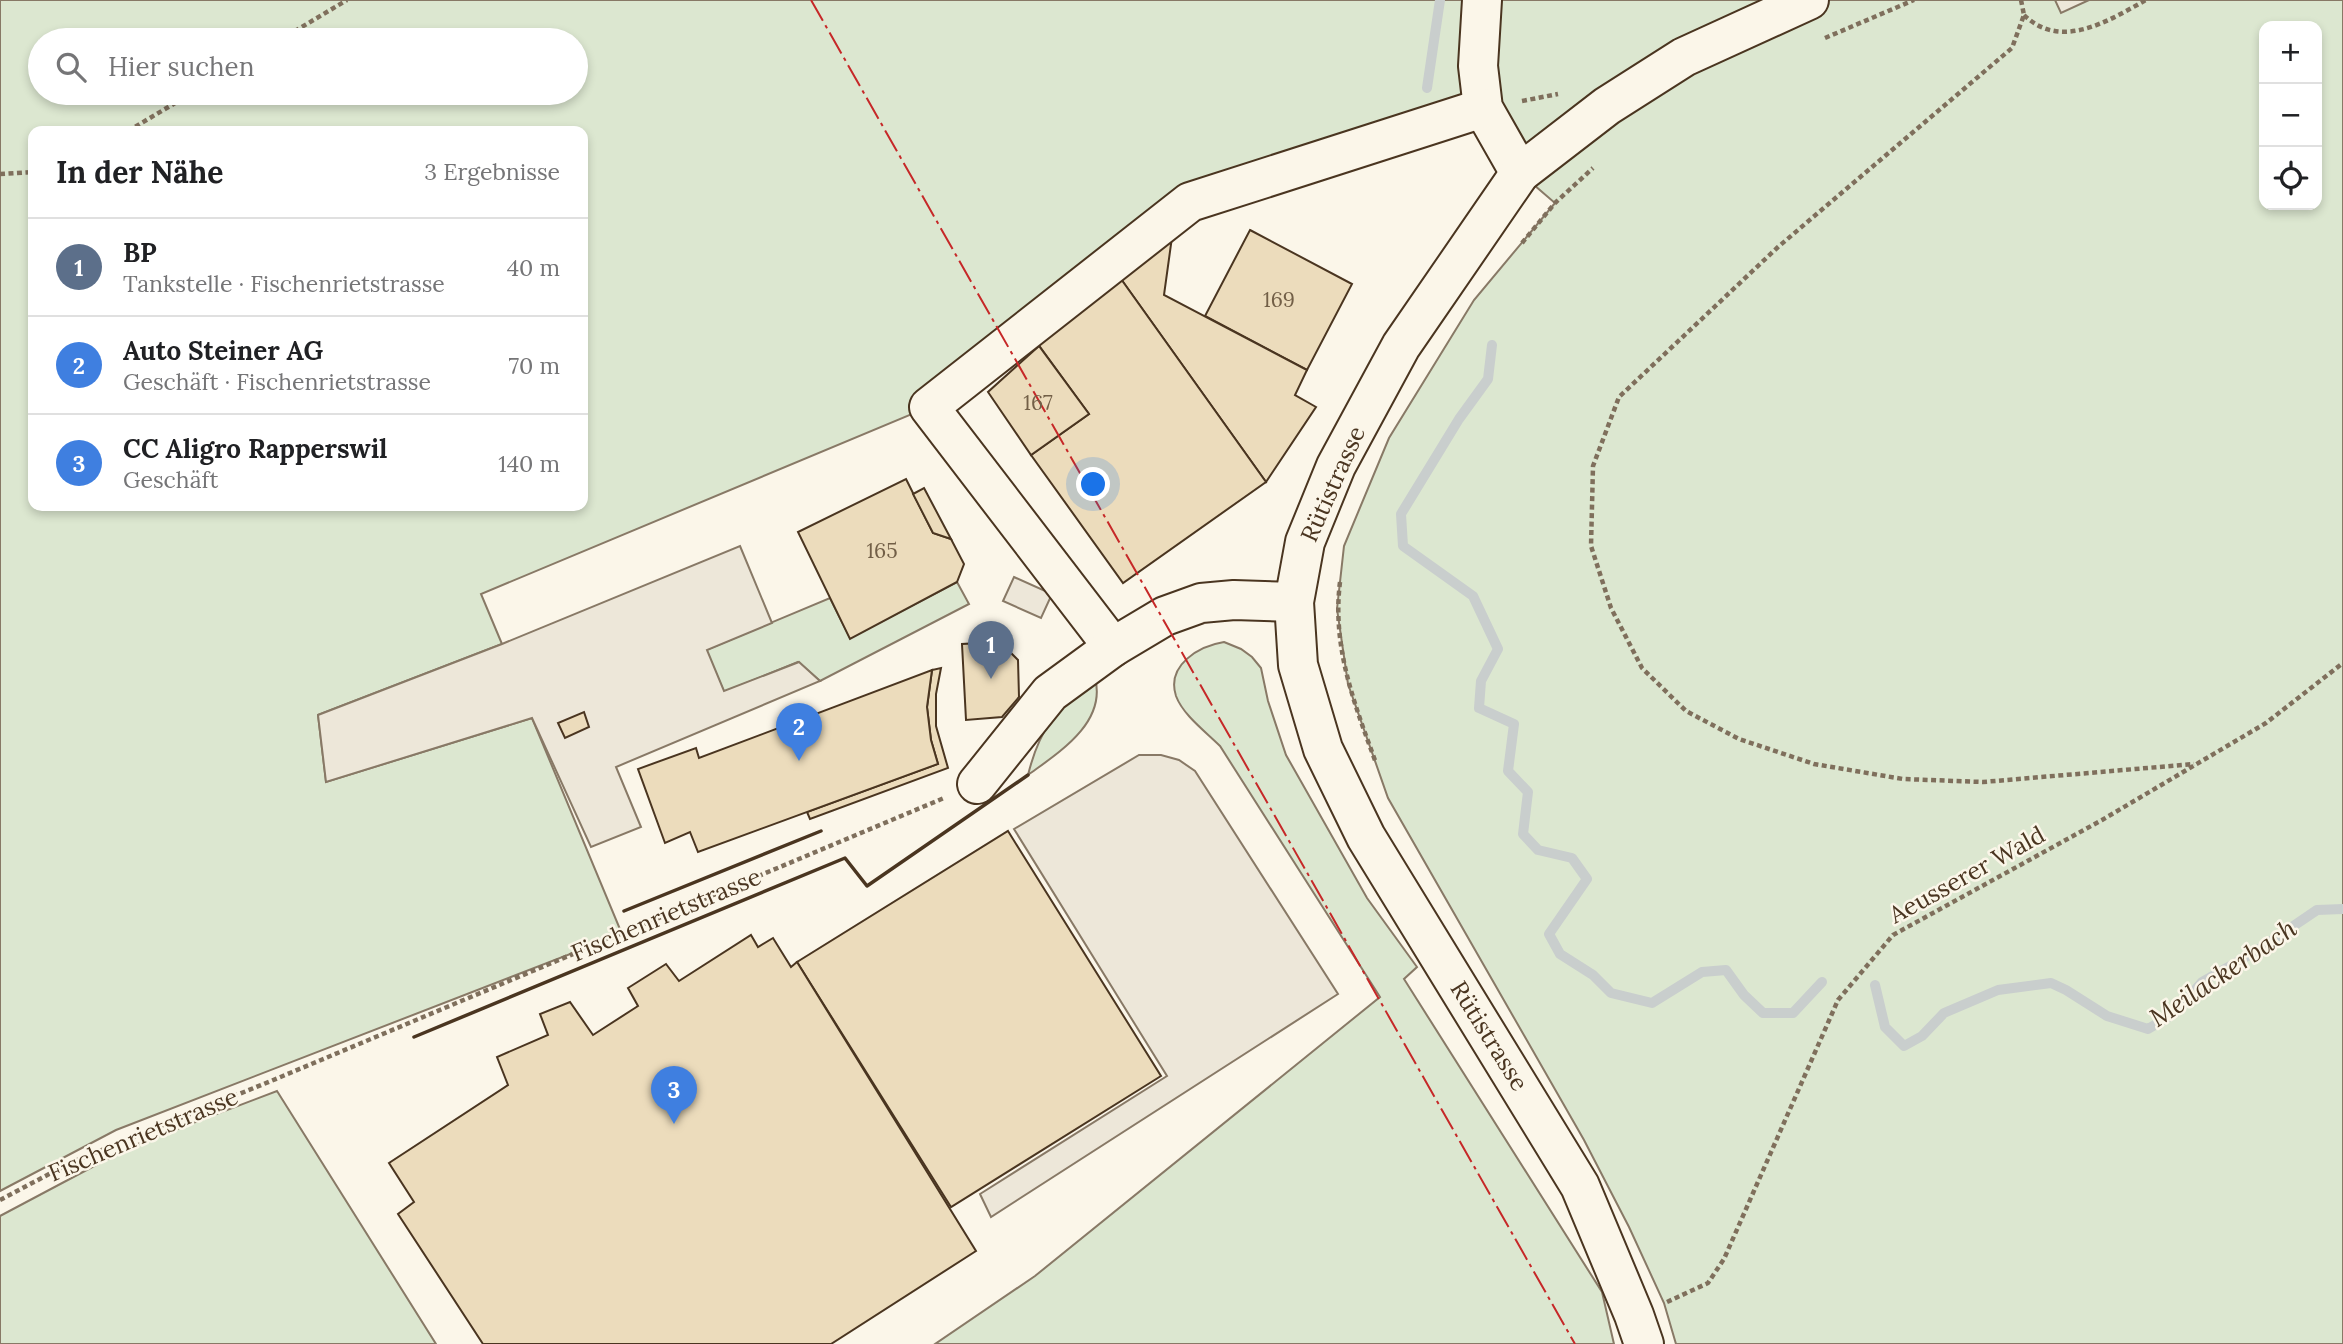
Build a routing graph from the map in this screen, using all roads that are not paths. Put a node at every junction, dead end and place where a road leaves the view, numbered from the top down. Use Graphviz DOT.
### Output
graph roads {
  1 [pos="1482,0"];
  2 [pos="1810,0"];
  3 [pos="1483,108"];
  4 [pos="1520,173"];
  5 [pos="1294,602"];
  6 [pos="1113,647"];
  7 [pos="977,784"];
  8 [pos="1644,1344"];
  1 -- 3 [label="main road"];
  2 -- 4 [label="main road, Rütistrasse"];
  3 -- 4 [label="main road"];
  3 -- 6 [label="main road"];
  4 -- 5 [label="main road, Rütistrasse"];
  5 -- 6 [label="main road"];
  5 -- 8 [label="main road, Rütistrasse"];
  6 -- 7 [label="main road"];
}
